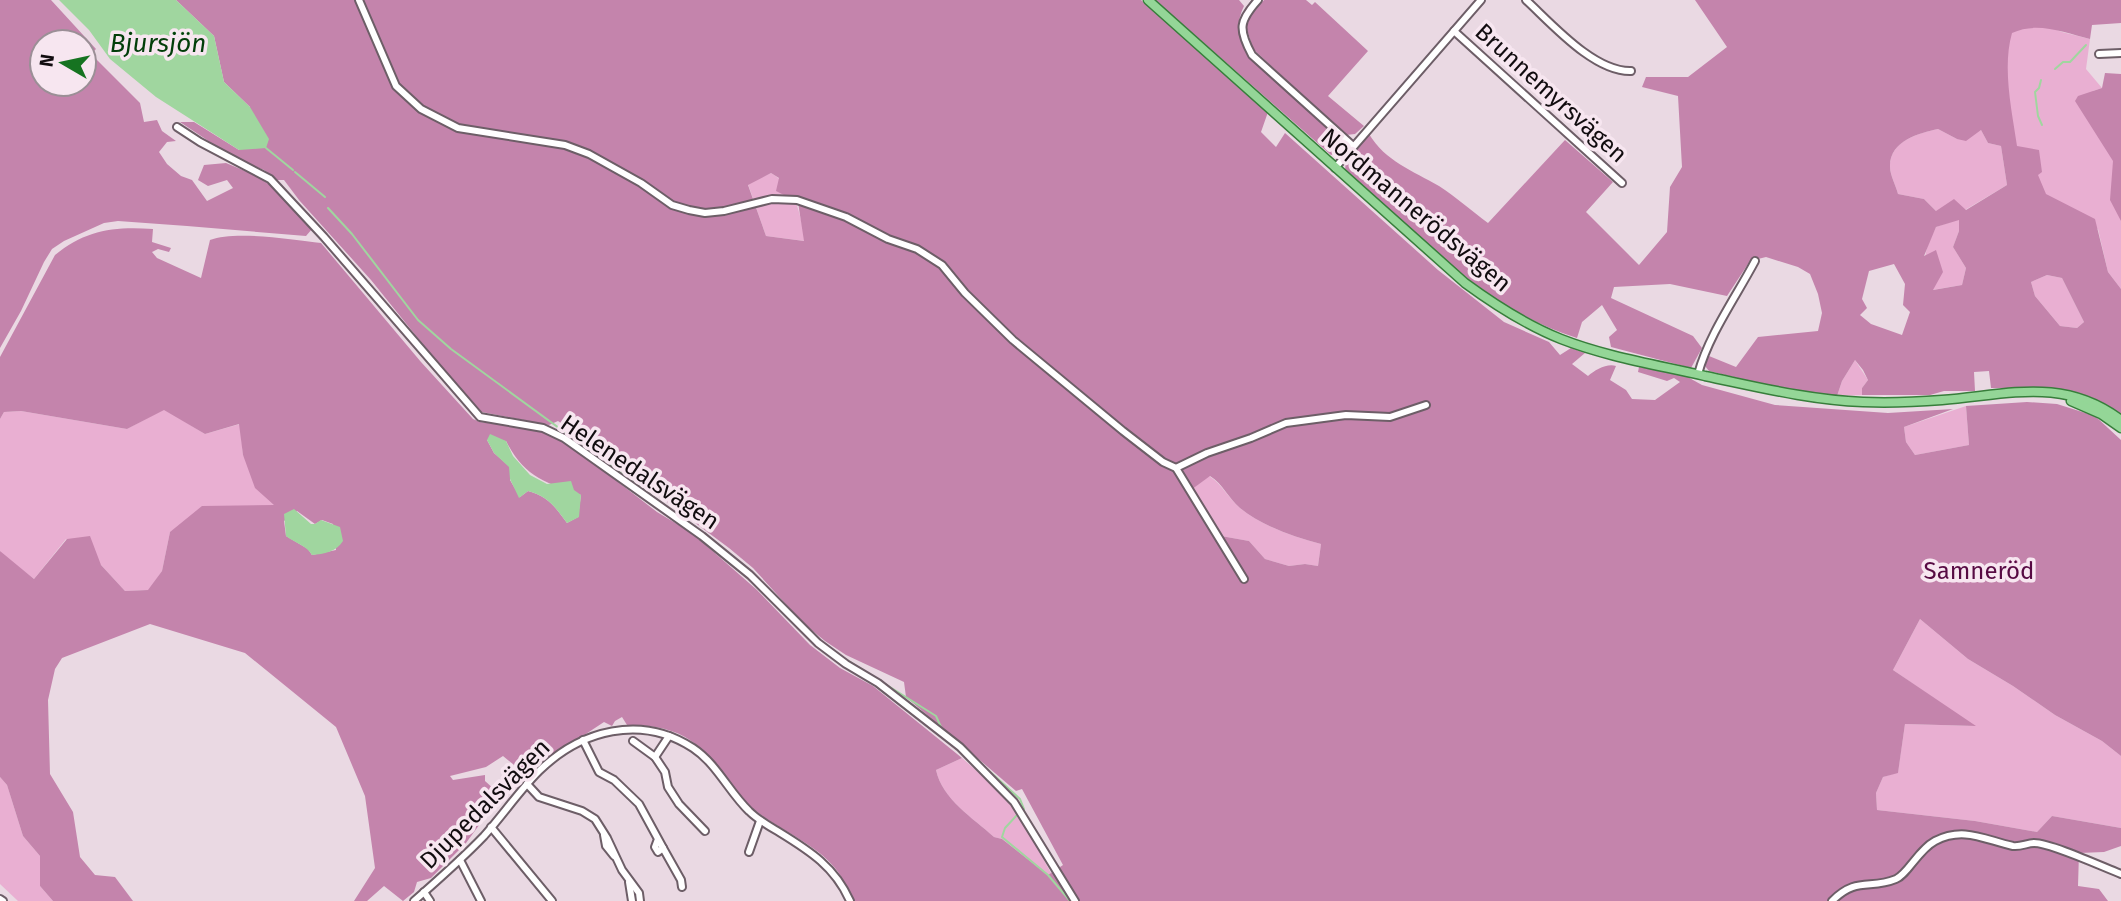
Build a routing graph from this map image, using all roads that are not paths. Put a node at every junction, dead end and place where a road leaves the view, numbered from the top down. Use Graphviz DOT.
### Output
graph roads {
  1 [pos="359,0"];
  2 [pos="1148,0"];
  3 [pos="1258,0"];
  4 [pos="1481,0"];
  5 [pos="1526,0"];
  6 [pos="1454,31"];
  7 [pos="2121,52"];
  8 [pos="2099,54"];
  9 [pos="1631,71"];
  10 [pos="177,127"];
  11 [pos="1353,146"];
  12 [pos="1335,168"];
  13 [pos="1622,183"];
  14 [pos="1755,261"];
  15 [pos="1698,374"];
  16 [pos="1991,394"];
  17 [pos="1426,405"];
  18 [pos="2121,420"];
  19 [pos="2121,428"];
  20 [pos="1176,468"];
  21 [pos="1244,579"];
  22 [pos="669,736"];
  23 [pos="583,740"];
  24 [pos="633,741"];
  25 [pos="655,757"];
  26 [pos="527,784"];
  27 [pos="760,821"];
  28 [pos="492,827"];
  29 [pos="705,831"];
  30 [pos="749,852"];
  31 [pos="460,860"];
  32 [pos="2121,874"];
  33 [pos="682,887"];
  34 [pos="424,892"];
  35 [pos="636,899"];
  36 [pos="414,901"];
  37 [pos="430,901"];
  38 [pos="481,901"];
  39 [pos="552,901"];
  40 [pos="850,901"];
  41 [pos="1075,901"];
  42 [pos="1832,901"];
  1 -- 20 [label="street"];
  2 -- 12 [label="main road, Nordmannerödsvägen"];
  3 -- 11 [label="street"];
  4 -- 6 [label="street"];
  5 -- 9 [label="street"];
  6 -- 11 [label="street"];
  6 -- 13 [label="street, Brunnemyrsvägen"];
  7 -- 8 [label="street"];
  10 -- 41 [label="street, Helenedalsvägen"];
  11 -- 12 [label="street"];
  12 -- 15 [label="main road, Nordmannerödsvägen"];
  14 -- 15 [label="street"];
  15 -- 16 [label="main road, Nordmannerödsvägen"];
  16 -- 18 [label="main road, Nordmannerödsvägen"];
  16 -- 19 [label="main road, Nordmannerödsvägen"];
  17 -- 20 [label="street"];
  20 -- 21 [label="street"];
  22 -- 23 [label="street, Djupedalsvägen"];
  22 -- 25 [label="street"];
  22 -- 27 [label="street, Djupedalsvägen"];
  23 -- 26 [label="street, Djupedalsvägen"];
  23 -- 33 [label="street"];
  24 -- 25 [label="street"];
  25 -- 29 [label="street"];
  26 -- 28 [label="street, Djupedalsvägen"];
  26 -- 35 [label="street"];
  27 -- 30 [label="street"];
  27 -- 40 [label="street, Djupedalsvägen"];
  28 -- 31 [label="street, Djupedalsvägen"];
  28 -- 39 [label="street"];
  31 -- 34 [label="street, Djupedalsvägen"];
  31 -- 38 [label="street"];
  32 -- 42 [label="street"];
  34 -- 36 [label="street, Djupedalsvägen"];
  34 -- 37 [label="street"];
}
